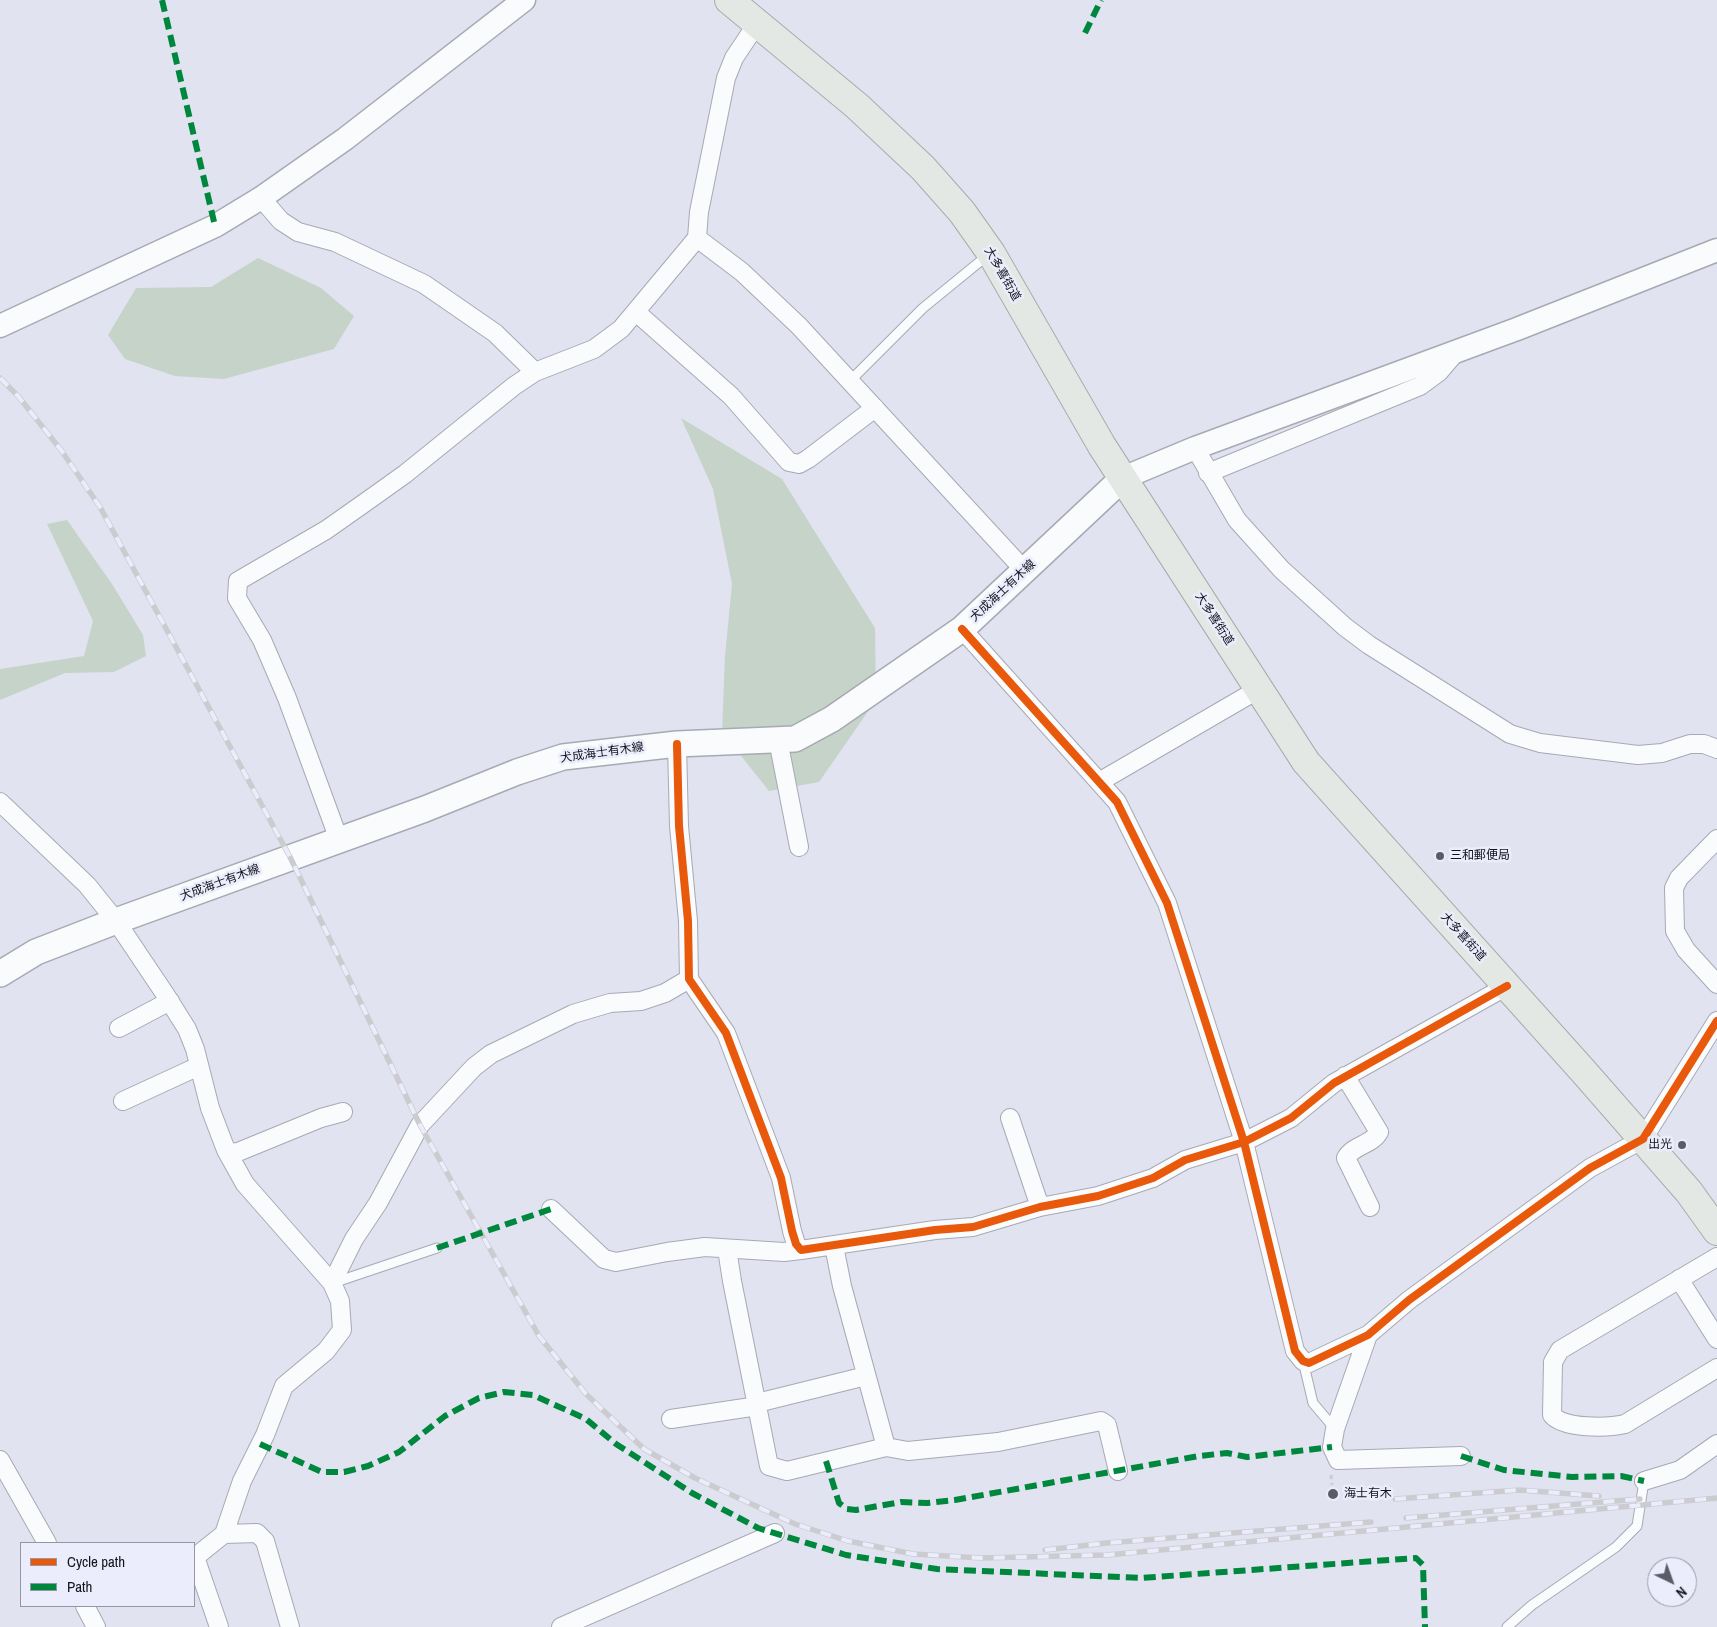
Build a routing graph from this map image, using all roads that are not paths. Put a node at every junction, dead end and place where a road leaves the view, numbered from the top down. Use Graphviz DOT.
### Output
graph roads {
  1 [pos="524,0"];
  2 [pos="729,0"];
  3 [pos="758,22"];
  4 [pos="261,198"];
  5 [pos="696,238"];
  6 [pos="991,253"];
  7 [pos="1716,253"];
  8 [pos="636,312"];
  9 [pos="0,326"];
  10 [pos="1456,352"];
  11 [pos="535,372"];
  12 [pos="850,381"];
  13 [pos="875,408"];
  14 [pos="1195,448"];
  15 [pos="1208,473"];
  16 [pos="1123,478"];
  17 [pos="1025,571"];
  18 [pos="962,629"];
  19 [pos="1259,689"];
  20 [pos="778,740"];
  21 [pos="677,744"];
  22 [pos="1717,749"];
  23 [pos="1099,782"];
  24 [pos="0,802"];
  25 [pos="1717,839"];
  26 [pos="339,840"];
  27 [pos="798,848"];
  28 [pos="116,921"];
  29 [pos="0,974"];
  30 [pos="689,978"];
  31 [pos="1717,984"];
  32 [pos="1507,986"];
  33 [pos="170,1001"];
  34 [pos="1717,1021"];
  35 [pos="119,1028"];
  36 [pos="199,1066"];
  37 [pos="1345,1076"];
  38 [pos="123,1101"];
  39 [pos="343,1112"];
  40 [pos="1010,1118"];
  41 [pos="1642,1139"];
  42 [pos="1244,1142"];
  43 [pos="226,1150"];
  44 [pos="1370,1206"];
  45 [pos="1040,1208"];
  46 [pos="551,1209"];
  47 [pos="1717,1231"];
  48 [pos="834,1246"];
  49 [pos="437,1248"];
  50 [pos="728,1249"];
  51 [pos="801,1250"];
  52 [pos="1717,1257"];
  53 [pos="1679,1279"];
  54 [pos="332,1284"];
  55 [pos="1368,1335"];
  56 [pos="1717,1339"];
  57 [pos="1303,1361"];
  58 [pos="1717,1368"];
  59 [pos="866,1376"];
  60 [pos="758,1405"];
  61 [pos="671,1419"];
  62 [pos="1335,1429"];
  63 [pos="1717,1444"];
  64 [pos="886,1447"];
  65 [pos="1461,1456"];
  66 [pos="0,1460"];
  67 [pos="1118,1471"];
  68 [pos="1644,1480"];
  69 [pos="775,1533"];
  70 [pos="224,1534"];
  71 [pos="46,1542"];
  72 [pos="195,1556"];
  73 [pos="195,1560"];
  74 [pos="87,1607"];
  75 [pos="96,1627"];
  76 [pos="219,1627"];
  77 [pos="290,1627"];
  78 [pos="561,1627"];
  79 [pos="1507,1627"];
  1 -- 4 [label="street"];
  2 -- 3 [label="highway, 大多喜街道"];
  3 -- 5 [label="street"];
  3 -- 6 [label="highway, 大多喜街道"];
  4 -- 9 [label="street"];
  4 -- 11 [label="street"];
  5 -- 8 [label="street"];
  5 -- 12 [label="street"];
  6 -- 12 [label="lane"];
  6 -- 16 [label="highway, 大多喜街道"];
  7 -- 10 [label="street"];
  8 -- 11 [label="street"];
  8 -- 13 [label="street"];
  10 -- 14 [label="street"];
  10 -- 15 [label="street"];
  11 -- 26 [label="street"];
  12 -- 13 [label="street"];
  13 -- 17 [label="street"];
  14 -- 15 [label="street"];
  14 -- 16 [label="street"];
  15 -- 22 [label="street"];
  16 -- 17 [label="main road, 犬成海士有木線"];
  16 -- 19 [label="highway, 大多喜街道"];
  17 -- 18 [label="main road, 犬成海士有木線"];
  18 -- 20 [label="main road, 犬成海士有木線"];
  18 -- 23 [label="street"];
  19 -- 23 [label="street"];
  19 -- 32 [label="highway, 大多喜街道"];
  20 -- 21 [label="main road, 犬成海士有木線"];
  20 -- 27 [label="street"];
  21 -- 26 [label="main road, 犬成海士有木線"];
  21 -- 30 [label="street"];
  23 -- 42 [label="street"];
  24 -- 28 [label="street"];
  25 -- 31 [label="street"];
  26 -- 28 [label="main road, 犬成海士有木線"];
  28 -- 29 [label="main road, 犬成海士有木線"];
  28 -- 33 [label="street"];
  30 -- 51 [label="street"];
  30 -- 54 [label="street"];
  32 -- 37 [label="street"];
  32 -- 41 [label="highway, 大多喜街道"];
  33 -- 35 [label="street"];
  33 -- 36 [label="street"];
  34 -- 41 [label="street"];
  36 -- 38 [label="street"];
  36 -- 43 [label="street"];
  37 -- 42 [label="street"];
  37 -- 44 [label="street"];
  39 -- 43 [label="street"];
  40 -- 45 [label="street"];
  41 -- 47 [label="highway, 大多喜街道"];
  41 -- 55 [label="street"];
  42 -- 45 [label="street"];
  42 -- 57 [label="street"];
  43 -- 54 [label="street"];
  45 -- 48 [label="street"];
  46 -- 50 [label="street"];
  48 -- 51 [label="street"];
  48 -- 59 [label="street"];
  49 -- 54 [label="lane"];
  50 -- 51 [label="street"];
  50 -- 60 [label="street"];
  52 -- 53 [label="street"];
  53 -- 56 [label="street"];
  53 -- 58 [label="street"];
  54 -- 70 [label="street"];
  55 -- 57 [label="street"];
  55 -- 62 [label="street"];
  57 -- 62 [label="lane"];
  59 -- 60 [label="street"];
  59 -- 64 [label="street"];
  60 -- 61 [label="street"];
  60 -- 64 [label="street"];
  62 -- 65 [label="street"];
  63 -- 68 [label="street"];
  64 -- 67 [label="street"];
  66 -- 71 [label="street"];
  68 -- 79 [label="lane"];
  69 -- 78 [label="street"];
  70 -- 72 [label="street"];
  70 -- 77 [label="street"];
  73 -- 76 [label="street"];
  74 -- 75 [label="street"];
}
